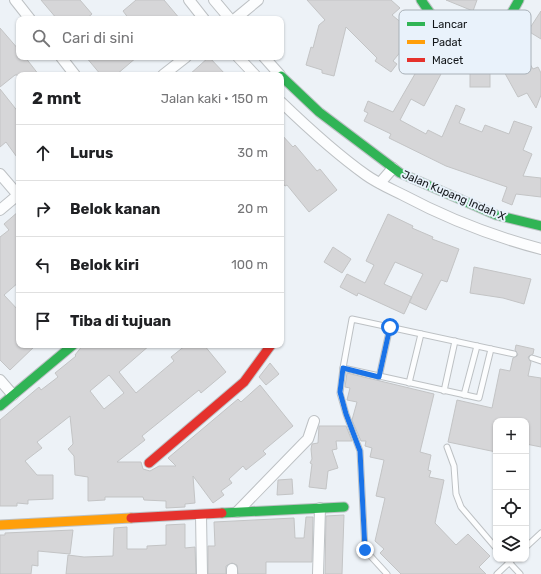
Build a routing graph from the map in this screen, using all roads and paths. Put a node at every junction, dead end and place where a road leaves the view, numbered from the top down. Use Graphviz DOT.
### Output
graph roads {
  1 [pos="15,0"];
  2 [pos="189,0"];
  3 [pos="214,0"];
  4 [pos="258,0"];
  5 [pos="421,0"];
  6 [pos="519,0"];
  7 [pos="429,10"];
  8 [pos="513,10"];
  9 [pos="28,16"];
  10 [pos="202,16"];
  11 [pos="227,16"];
  12 [pos="239,16"];
  13 [pos="63,60"];
  14 [pos="182,60"];
  15 [pos="241,60"];
  16 [pos="267,60"];
  17 [pos="73,72"];
  18 [pos="166,72"];
  19 [pos="252,72"];
  20 [pos="278,72"];
  21 [pos="284,78"];
  22 [pos="284,105"];
  23 [pos="393,168"];
  24 [pos="0,174"];
  25 [pos="380,183"];
  26 [pos="16,192"];
  27 [pos="16,196"];
  28 [pos="0,210"];
  29 [pos="541,226"];
  30 [pos="541,249"];
  31 [pos="390,327"];
  32 [pos="421,334"];
  33 [pos="455,341"];
  34 [pos="477,346"];
  35 [pos="69,348"];
  36 [pos="269,348"];
  37 [pos="491,349"];
  38 [pos="514,354"];
  39 [pos="532,358"];
  40 [pos="541,361"];
  41 [pos="343,368"];
  42 [pos="379,377"];
  43 [pos="0,380"];
  44 [pos="409,383"];
  45 [pos="444,391"];
  46 [pos="13,395"];
  47 [pos="464,395"];
  48 [pos="0,406"];
  49 [pos="314,421"];
  50 [pos="446,447"];
  51 [pos="148,464"];
  52 [pos="344,507"];
  53 [pos="320,508"];
  54 [pos="237,512"];
  55 [pos="201,515"];
  56 [pos="0,526"];
  57 [pos="541,533"];
  58 [pos="493,544"];
  59 [pos="529,544"];
  60 [pos="507,562"];
  61 [pos="511,562"];
  62 [pos="202,574"];
  63 [pos="318,574"];
  64 [pos="386,574"];
  65 [pos="497,574"];
  66 [pos="520,574"];
  1 -- 9 [label="street"];
  2 -- 10 [label="street"];
  3 -- 11 [label="street"];
  4 -- 12 [label="street"];
  5 -- 7 [label="street"];
  6 -- 8 [label="street"];
  13 -- 17 [label="street"];
  14 -- 18 [label="street"];
  15 -- 19 [label="street"];
  16 -- 20 [label="street, Jalan Kupang Indah X"];
  21 -- 23 [label="street, Jalan Kupang Indah X"];
  22 -- 25 [label="street, Jalan Kupang Indah X"];
  23 -- 25 [label="street"];
  23 -- 29 [label="street, Jalan Kupang Indah X"];
  24 -- 26 [label="street"];
  25 -- 30 [label="street, Jalan Kupang Indah X"];
  27 -- 28 [label="street"];
  31 -- 32 [label="lane"];
  31 -- 41 [label="lane"];
  31 -- 42 [label="lane"];
  32 -- 33 [label="lane"];
  32 -- 44 [label="lane"];
  33 -- 34 [label="lane"];
  33 -- 45 [label="lane"];
  34 -- 37 [label="lane"];
  34 -- 47 [label="lane"];
  35 -- 46 [label="street"];
  36 -- 51 [label="street"];
  37 -- 38 [label="lane"];
  37 -- 47 [label="lane"];
  39 -- 40 [label="lane"];
  41 -- 42 [label="lane"];
  41 -- 64 [label="lane"];
  42 -- 44 [label="lane"];
  43 -- 46 [label="street"];
  44 -- 45 [label="lane"];
  45 -- 47 [label="lane"];
  46 -- 48 [label="street"];
  49 -- 54 [label="street"];
  50 -- 58 [label="lane"];
  52 -- 53 [label="street"];
  53 -- 54 [label="street"];
  53 -- 63 [label="street"];
  54 -- 55 [label="street"];
  55 -- 56 [label="street"];
  55 -- 62 [label="street"];
  57 -- 59 [label="lane"];
  60 -- 65 [label="lane"];
  61 -- 66 [label="lane"];
}
